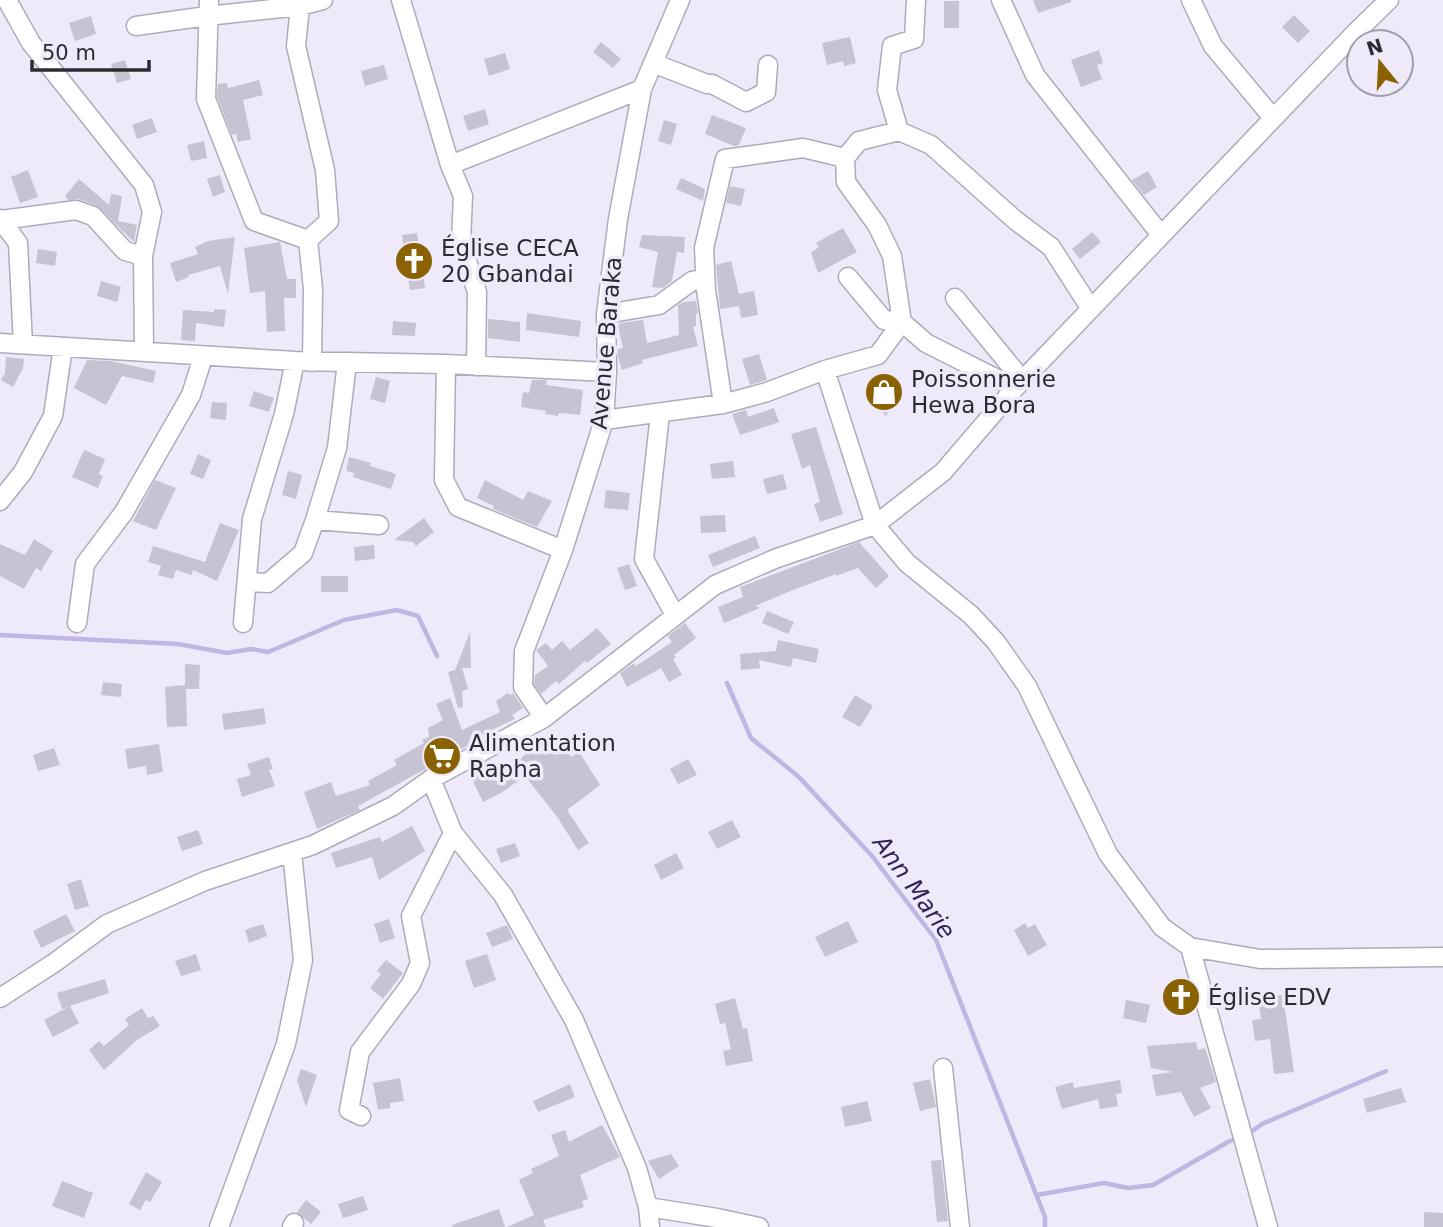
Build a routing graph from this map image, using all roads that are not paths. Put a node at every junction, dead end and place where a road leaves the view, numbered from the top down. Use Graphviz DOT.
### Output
graph roads {
  1 [pos="7,0"];
  2 [pos="323,0"];
  3 [pos="401,0"];
  4 [pos="680,0"];
  5 [pos="916,0"];
  6 [pos="1001,0"];
  7 [pos="1191,0"];
  8 [pos="1389,0"];
  9 [pos="205,5"];
  10 [pos="300,6"];
  11 [pos="136,26"];
  12 [pos="653,63"];
  13 [pos="768,65"];
  14 [pos="642,89"];
  15 [pos="1273,118"];
  16 [pos="899,131"];
  17 [pos="845,158"];
  18 [pos="450,165"];
  19 [pos="0,219"];
  20 [pos="1161,235"];
  21 [pos="308,240"];
  22 [pos="143,256"];
  23 [pos="848,277"];
  24 [pos="705,279"];
  25 [pos="955,298"];
  26 [pos="1091,309"];
  27 [pos="606,314"];
  28 [pos="902,322"];
  29 [pos="0,343"];
  30 [pos="23,344"];
  31 [pos="63,347"];
  32 [pos="144,352"];
  33 [pos="203,357"];
  34 [pos="303,361"];
  35 [pos="347,362"];
  36 [pos="446,364"];
  37 [pos="476,366"];
  38 [pos="825,370"];
  39 [pos="607,372"];
  40 [pos="1019,384"];
  41 [pos="723,404"];
  42 [pos="660,414"];
  43 [pos="604,420"];
  44 [pos="0,501"];
  45 [pos="315,520"];
  46 [pos="379,525"];
  47 [pos="875,525"];
  48 [pos="563,550"];
  49 [pos="247,582"];
  50 [pos="675,615"];
  51 [pos="243,622"];
  52 [pos="77,623"];
  53 [pos="544,718"];
  54 [pos="431,779"];
  55 [pos="453,833"];
  56 [pos="292,852"];
  57 [pos="1191,947"];
  58 [pos="1443,957"];
  59 [pos="0,998"];
  60 [pos="943,1068"];
  61 [pos="361,1116"];
  62 [pos="648,1207"];
  63 [pos="219,1227"];
  64 [pos="650,1227"];
  65 [pos="759,1227"];
  66 [pos="960,1227"];
  67 [pos="1268,1227"];
  1 -- 22 [label="street"];
  2 -- 10 [label="street"];
  3 -- 18 [label="street"];
  4 -- 12 [label="street, Avenue Baraka"];
  5 -- 16 [label="street"];
  6 -- 20 [label="street"];
  7 -- 15 [label="street"];
  8 -- 15 [label="street"];
  9 -- 10 [label="street"];
  9 -- 11 [label="street"];
  9 -- 21 [label="street"];
  10 -- 21 [label="street"];
  12 -- 13 [label="street"];
  12 -- 14 [label="street, Avenue Baraka"];
  14 -- 18 [label="street"];
  14 -- 27 [label="street, Avenue Baraka"];
  15 -- 20 [label="street"];
  16 -- 17 [label="street"];
  16 -- 26 [label="street"];
  17 -- 24 [label="street"];
  17 -- 28 [label="street"];
  18 -- 37 [label="street"];
  19 -- 22 [label="street"];
  19 -- 30 [label="street"];
  20 -- 26 [label="street"];
  21 -- 34 [label="street"];
  22 -- 32 [label="street"];
  23 -- 28 [label="street"];
  24 -- 27 [label="street"];
  24 -- 41 [label="street"];
  25 -- 40 [label="street"];
  26 -- 40 [label="street"];
  27 -- 39 [label="street, Avenue Baraka"];
  28 -- 38 [label="street"];
  28 -- 40 [label="street"];
  29 -- 30 [label="street"];
  30 -- 31 [label="street"];
  31 -- 32 [label="street"];
  31 -- 44 [label="street"];
  32 -- 33 [label="street"];
  33 -- 34 [label="street"];
  33 -- 52 [label="street"];
  34 -- 35 [label="street"];
  34 -- 49 [label="street"];
  35 -- 36 [label="street"];
  35 -- 45 [label="street"];
  36 -- 37 [label="street"];
  36 -- 48 [label="street"];
  37 -- 39 [label="street"];
  38 -- 41 [label="street"];
  38 -- 47 [label="street"];
  39 -- 43 [label="street, Avenue Baraka"];
  40 -- 47 [label="street"];
  41 -- 42 [label="street"];
  42 -- 43 [label="street"];
  42 -- 50 [label="street"];
  43 -- 48 [label="street, Avenue Baraka"];
  45 -- 46 [label="street"];
  45 -- 49 [label="street"];
  47 -- 50 [label="street"];
  47 -- 57 [label="street"];
  48 -- 53 [label="street, Avenue Baraka"];
  49 -- 51 [label="street"];
  50 -- 53 [label="street"];
  53 -- 54 [label="street"];
  54 -- 55 [label="street"];
  54 -- 56 [label="street"];
  55 -- 61 [label="street"];
  55 -- 62 [label="street"];
  56 -- 59 [label="street"];
  56 -- 63 [label="street"];
  57 -- 58 [label="street"];
  57 -- 67 [label="street"];
  60 -- 66 [label="street"];
  62 -- 64 [label="street"];
  62 -- 65 [label="street"];
}
